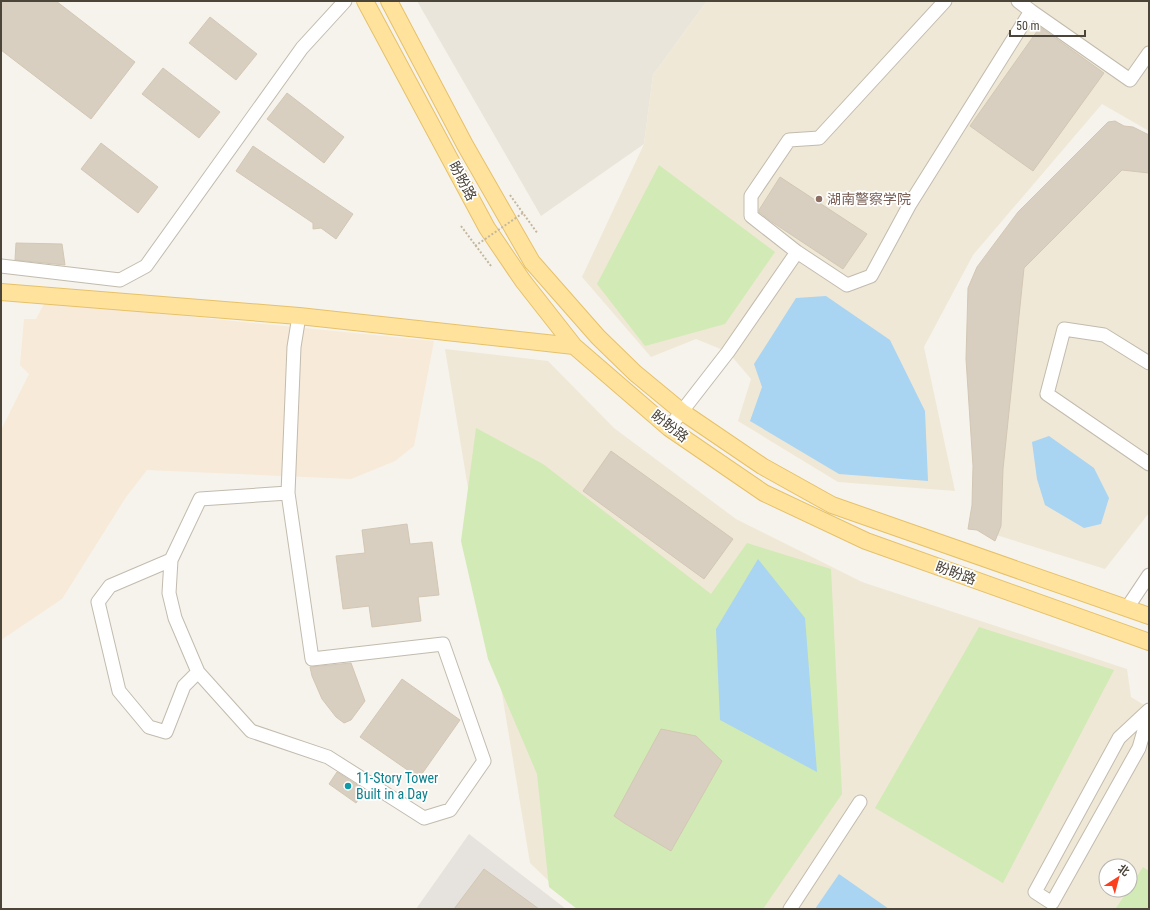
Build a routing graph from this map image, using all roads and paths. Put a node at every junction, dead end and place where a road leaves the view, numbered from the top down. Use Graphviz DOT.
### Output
graph roads {
  1 [pos="345,1"];
  2 [pos="365,1"];
  3 [pos="389,1"];
  4 [pos="945,1"];
  5 [pos="1018,1"];
  6 [pos="1031,11"];
  7 [pos="1149,53"];
  8 [pos="510,195"];
  9 [pos="523,213"];
  10 [pos="461,226"];
  11 [pos="538,234"];
  12 [pos="475,246"];
  13 [pos="797,252"];
  14 [pos="1,266"];
  15 [pos="490,266"];
  16 [pos="1,292"];
  17 [pos="299,316"];
  18 [pos="574,346"];
  19 [pos="1149,363"];
  20 [pos="681,411"];
  21 [pos="669,428"];
  22 [pos="1147,460"];
  23 [pos="288,494"];
  24 [pos="171,560"];
  25 [pos="1149,575"];
  26 [pos="1127,608"];
  27 [pos="1149,616"];
  28 [pos="1149,642"];
  29 [pos="198,672"];
  30 [pos="1149,710"];
  31 [pos="1149,713"];
  32 [pos="860,802"];
  33 [pos="790,909"];
  1 -- 14 [label="lane"];
  2 -- 18 [label="main road, 盼盼路"];
  3 -- 20 [label="main road, 盼盼路"];
  4 -- 13 [label="lane"];
  5 -- 6 [label="lane"];
  6 -- 7 [label="lane"];
  6 -- 13 [label="lane"];
  8 -- 9 [label="path"];
  9 -- 11 [label="path"];
  9 -- 12 [label="path, bridge"];
  10 -- 12 [label="path"];
  12 -- 15 [label="path"];
  13 -- 20 [label="lane"];
  16 -- 17 [label="main road"];
  17 -- 18 [label="main road"];
  17 -- 23 [label="lane"];
  18 -- 21 [label="main road, 盼盼路"];
  19 -- 22 [label="lane"];
  20 -- 21 [label="lane"];
  20 -- 26 [label="main road, 盼盼路"];
  21 -- 28 [label="main road, 盼盼路"];
  23 -- 24 [label="lane"];
  23 -- 29 [label="lane"];
  24 -- 29 [label="lane"];
  24 -- 29 [label="lane"];
  25 -- 26 [label="lane"];
  26 -- 27 [label="main road, 盼盼路"];
  30 -- 31 [label="lane"];
  32 -- 33 [label="lane"];
}
